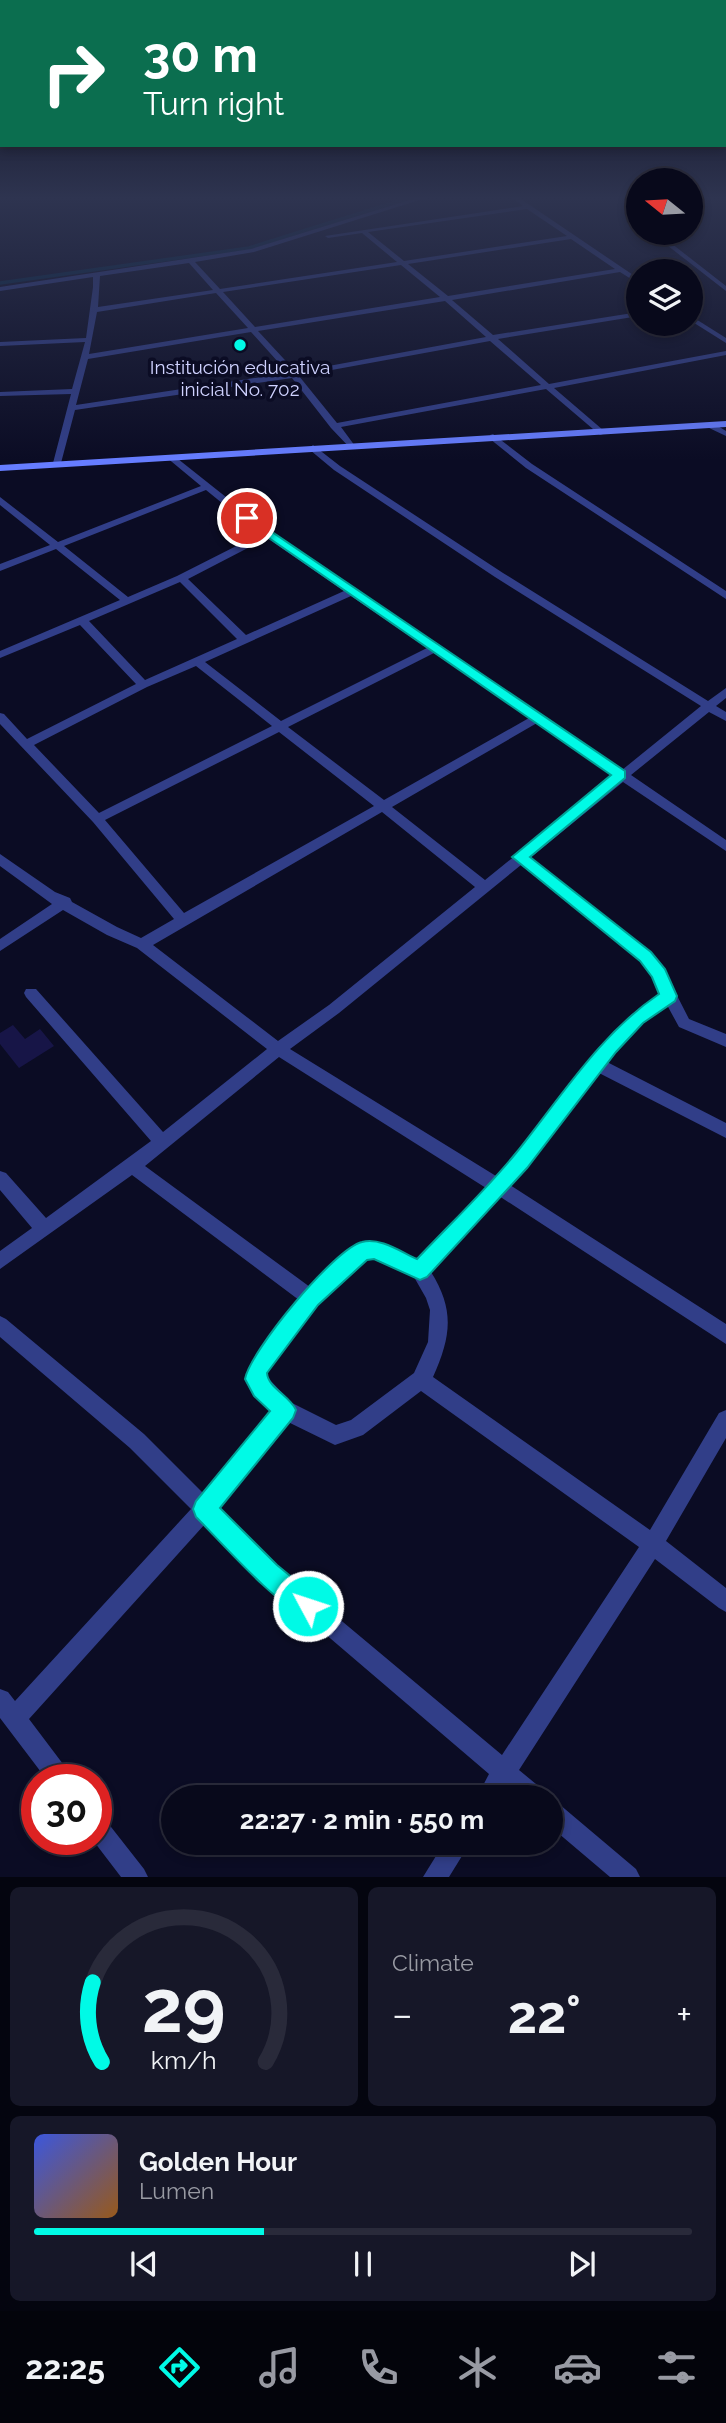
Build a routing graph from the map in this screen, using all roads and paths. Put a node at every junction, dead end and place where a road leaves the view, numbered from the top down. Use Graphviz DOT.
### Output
graph roads {
  1 [pos="30,285"];
  2 [pos="95,285"];
  3 [pos="212,285"];
  4 [pos="253,285"];
  5 [pos="430,285"];
  6 [pos="534,285"];
  7 [pos="0,289"];
  8 [pos="217,290"];
  9 [pos="447,299"];
  10 [pos="94,310"];
  11 [pos="626,316"];
  12 [pos="703,326"];
  13 [pos="254,332"];
  14 [pos="492,338"];
  15 [pos="89,340"];
  16 [pos="726,341"];
  17 [pos="0,344"];
  18 [pos="726,353"];
  19 [pos="85,357"];
  20 [pos="294,375"];
  21 [pos="547,386"];
  22 [pos="75,391"];
  23 [pos="0,394"];
  24 [pos="72,408"];
  25 [pos="726,418"];
  26 [pos="726,424"];
  27 [pos="710,425"];
  28 [pos="334,426"];
  29 [pos="600,432"];
  30 [pos="726,434"];
  31 [pos="493,437"];
  32 [pos="351,446"];
  33 [pos="313,448"];
  34 [pos="170,457"];
  35 [pos="57,463"];
  36 [pos="0,468"];
  37 [pos="206,487"];
  38 [pos="0,500"];
  39 [pos="267,534"];
  40 [pos="56,547"];
  41 [pos="0,568"];
  42 [pos="181,578"];
  43 [pos="353,591"];
  44 [pos="726,596"];
  45 [pos="127,600"];
  46 [pos="82,620"];
  47 [pos="244,639"];
  48 [pos="435,648"];
  49 [pos="0,655"];
  50 [pos="197,661"];
  51 [pos="144,685"];
  52 [pos="726,692"];
  53 [pos="709,706"];
  54 [pos="0,717"];
  55 [pos="726,717"];
  56 [pos="538,718"];
  57 [pos="279,727"];
  58 [pos="26,744"];
  59 [pos="620,775"];
  60 [pos="386,805"];
  61 [pos="97,819"];
  62 [pos="726,846"];
  63 [pos="520,857"];
  64 [pos="0,859"];
  65 [pos="483,886"];
  66 [pos="65,902"];
  67 [pos="183,921"];
  68 [pos="142,944"];
  69 [pos="0,946"];
  70 [pos="31,993"];
  71 [pos="669,996"];
  72 [pos="726,1041"];
  73 [pos="278,1049"];
  74 [pos="596,1064"];
  75 [pos="726,1131"];
  76 [pos="161,1141"];
  77 [pos="132,1166"];
  78 [pos="0,1178"];
  79 [pos="499,1186"];
  80 [pos="44,1229"];
  81 [pos="0,1261"];
  82 [pos="420,1271"];
  83 [pos="311,1298"];
  84 [pos="0,1325"];
  85 [pos="726,1335"];
  86 [pos="421,1380"];
  87 [pos="285,1410"];
  88 [pos="726,1420"];
  89 [pos="205,1509"];
  90 [pos="653,1544"];
  91 [pos="726,1601"];
  92 [pos="0,1700"];
  93 [pos="14,1719"];
  94 [pos="49,1764"];
  95 [pos="505,1772"];
  96 [pos="496,1785"];
  97 [pos="520,1785"];
  98 [pos="563,1822"];
  99 [pos="112,1846"];
  100 [pos="450,1855"];
  101 [pos="136,1877"];
  102 [pos="435,1877"];
  103 [pos="628,1877"];
  1 -- 7 [label="street"];
  2 -- 10 [label="street"];
  3 -- 8 [label="street"];
  4 -- 8 [label="street"];
  5 -- 9 [label="street"];
  6 -- 9 [label="street"];
  8 -- 10 [label="street"];
  8 -- 13 [label="street"];
  9 -- 13 [label="street"];
  9 -- 14 [label="street"];
  10 -- 15 [label="street"];
  11 -- 14 [label="street"];
  12 -- 16 [label="street"];
  13 -- 19 [label="street"];
  13 -- 20 [label="street"];
  14 -- 20 [label="street"];
  14 -- 21 [label="street"];
  15 -- 17 [label="street"];
  15 -- 19 [label="street"];
  18 -- 21 [label="street"];
  19 -- 22 [label="street"];
  20 -- 24 [label="street"];
  20 -- 28 [label="street"];
  21 -- 28 [label="street"];
  21 -- 29 [label="street"];
  22 -- 23 [label="street"];
  22 -- 24 [label="street"];
  24 -- 35 [label="street"];
  25 -- 27 [label="lane"];
  26 -- 27 [label="main road"];
  27 -- 29 [label="main road"];
  27 -- 30 [label="lane"];
  28 -- 32 [label="street"];
  29 -- 31 [label="main road"];
  31 -- 32 [label="main road"];
  31 -- 44 [label="street"];
  32 -- 33 [label="main road"];
  33 -- 34 [label="main road"];
  33 -- 53 [label="street"];
  34 -- 35 [label="main road"];
  34 -- 37 [label="street"];
  35 -- 36 [label="main road"];
  37 -- 39 [label="street"];
  37 -- 40 [label="street"];
  38 -- 40 [label="street"];
  39 -- 42 [label="street"];
  39 -- 43 [label="street"];
  40 -- 41 [label="street"];
  40 -- 45 [label="street"];
  42 -- 45 [label="street"];
  42 -- 47 [label="street"];
  43 -- 47 [label="street"];
  43 -- 48 [label="street"];
  45 -- 46 [label="street"];
  46 -- 49 [label="street"];
  46 -- 51 [label="street"];
  47 -- 50 [label="street"];
  48 -- 56 [label="street"];
  48 -- 57 [label="street"];
  50 -- 51 [label="street"];
  50 -- 57 [label="street"];
  51 -- 58 [label="street"];
  52 -- 53 [label="street"];
  53 -- 55 [label="street"];
  53 -- 59 [label="street"];
  54 -- 58 [label="street"];
  56 -- 59 [label="street"];
  56 -- 60 [label="street"];
  57 -- 60 [label="street"];
  57 -- 61 [label="street"];
  58 -- 61 [label="street"];
  59 -- 62 [label="street"];
  59 -- 63 [label="street"];
  60 -- 65 [label="street"];
  60 -- 67 [label="street"];
  61 -- 67 [label="street"];
  63 -- 65 [label="street"];
  63 -- 71 [label="street"];
  64 -- 66 [label="street"];
  65 -- 73 [label="street"];
  66 -- 68 [label="street"];
  66 -- 69 [label="street"];
  67 -- 68 [label="street"];
  68 -- 73 [label="street"];
  70 -- 76 [label="street"];
  71 -- 72 [label="street"];
  71 -- 74 [label="street"];
  73 -- 76 [label="street"];
  73 -- 79 [label="street"];
  74 -- 75 [label="street"];
  74 -- 79 [label="street"];
  76 -- 77 [label="street"];
  77 -- 80 [label="street"];
  77 -- 83 [label="street"];
  78 -- 80 [label="street"];
  79 -- 82 [label="street"];
  79 -- 85 [label="street"];
  80 -- 81 [label="street"];
  82 -- 83 [label="street"];
  82 -- 86 [label="street"];
  83 -- 87 [label="street"];
  84 -- 89 [label="street"];
  86 -- 87 [label="street"];
  86 -- 90 [label="street"];
  87 -- 89 [label="street"];
  88 -- 90 [label="street"];
  89 -- 93 [label="street"];
  89 -- 95 [label="street"];
  90 -- 91 [label="street"];
  90 -- 95 [label="street"];
  92 -- 93 [label="street"];
  93 -- 94 [label="street"];
  95 -- 96 [label="street"];
  95 -- 97 [label="street"];
  98 -- 103 [label="street"];
  99 -- 101 [label="street"];
  100 -- 102 [label="street"];
}
